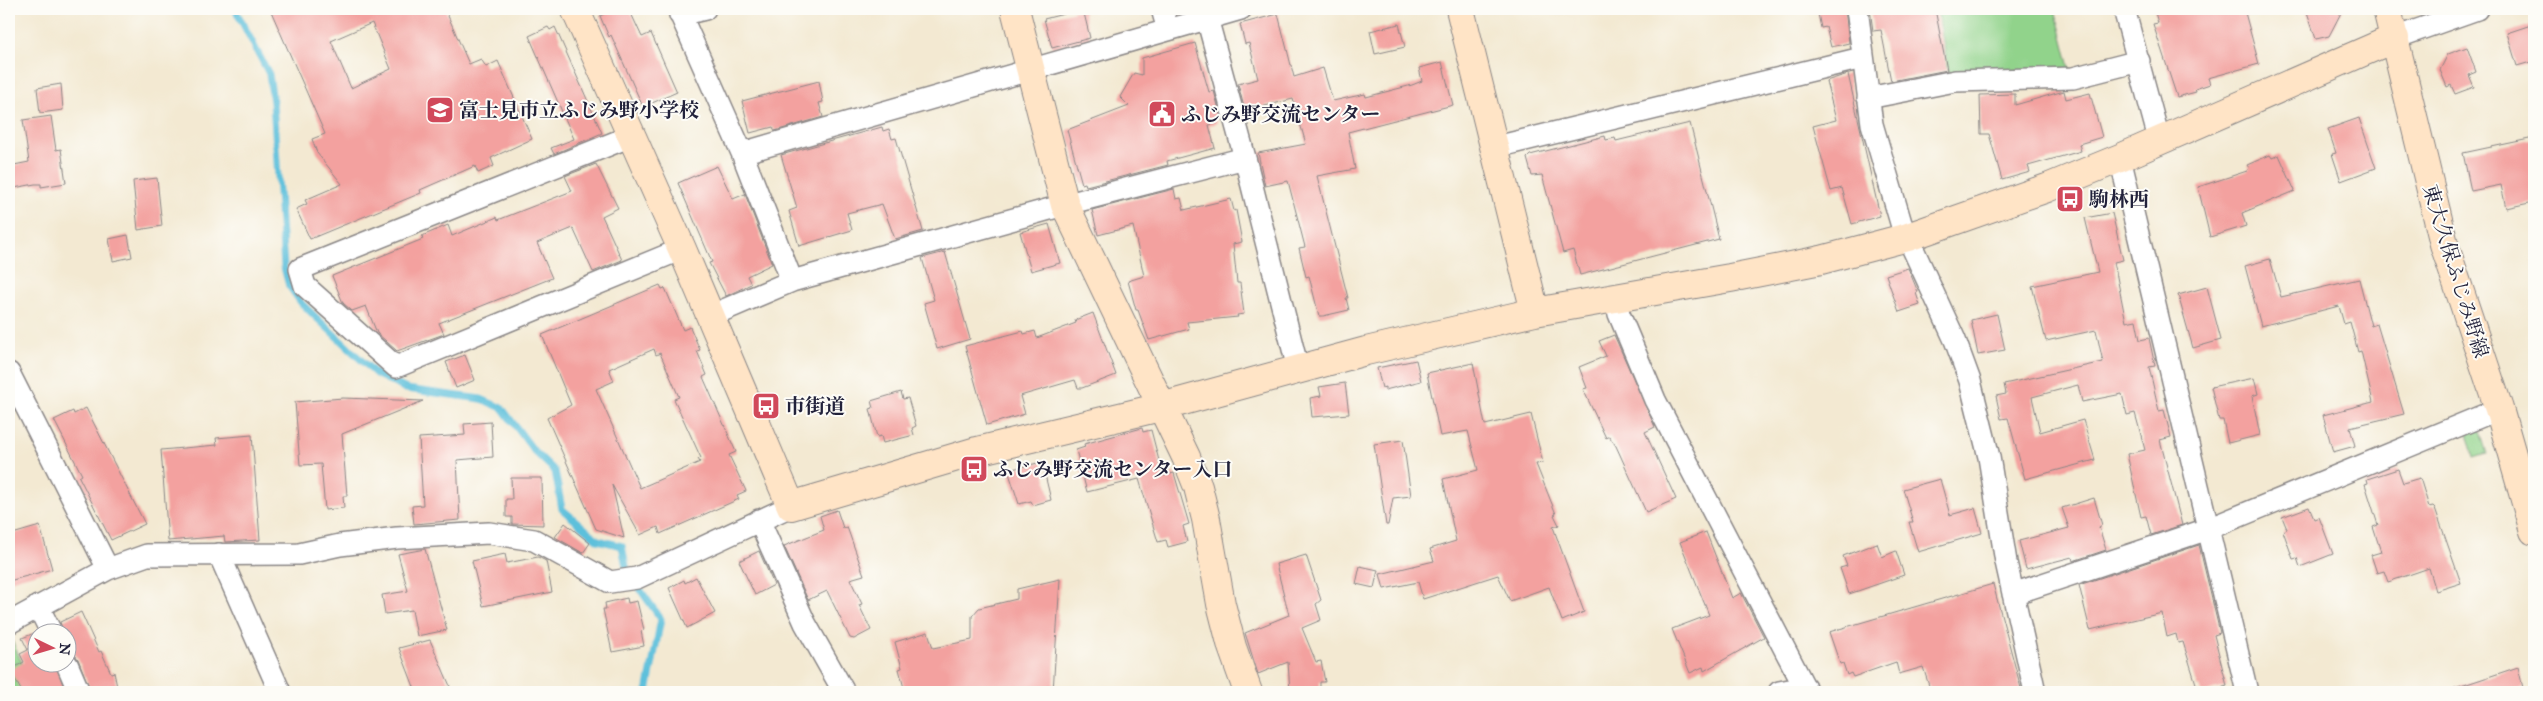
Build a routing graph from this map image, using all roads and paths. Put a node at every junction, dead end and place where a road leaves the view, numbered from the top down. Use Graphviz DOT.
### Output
graph roads {
  1 [pos="575,9"];
  2 [pos="705,9"];
  3 [pos="1015,9"];
  4 [pos="1162,9"];
  5 [pos="1241,9"];
  6 [pos="1460,9"];
  7 [pos="1857,9"];
  8 [pos="2124,9"];
  9 [pos="2387,9"];
  10 [pos="2477,9"];
  11 [pos="679,12"];
  12 [pos="1207,18"];
  13 [pos="1168,30"];
  14 [pos="2395,38"];
  15 [pos="1862,58"];
  16 [pos="2139,61"];
  17 [pos="1029,69"];
  18 [pos="1868,98"];
  19 [pos="631,136"];
  20 [pos="2159,139"];
  21 [pos="1496,147"];
  22 [pos="742,154"];
  23 [pos="1245,158"];
  24 [pos="2120,158"];
  25 [pos="1065,205"];
  26 [pos="1908,237"];
  27 [pos="682,250"];
  28 [pos="792,281"];
  29 [pos="1615,298"];
  30 [pos="1535,312"];
  31 [pos="710,316"];
  32 [pos="1298,369"];
  33 [pos="9,373"];
  34 [pos="1161,407"];
  35 [pos="2499,409"];
  36 [pos="791,506"];
  37 [pos="759,520"];
  38 [pos="2208,529"];
  39 [pos="2534,531"];
  40 [pos="219,554"];
  41 [pos="108,569"];
  42 [pos="2013,594"];
  43 [pos="38,606"];
  44 [pos="9,623"];
  45 [pos="47,624"];
  46 [pos="71,674"];
  47 [pos="1806,690"];
  48 [pos="79,692"];
  49 [pos="280,692"];
  50 [pos="844,692"];
  51 [pos="1248,692"];
  52 [pos="1779,692"];
  53 [pos="2035,692"];
  54 [pos="2247,692"];
  1 -- 19 [label="street"];
  2 -- 11 [label="street"];
  3 -- 17 [label="street"];
  4 -- 13 [label="street"];
  5 -- 12 [label="street"];
  6 -- 21 [label="street"];
  7 -- 15 [label="street"];
  8 -- 16 [label="street"];
  9 -- 14 [label="street, 東大久保ふじみ野線"];
  10 -- 14 [label="street"];
  11 -- 22 [label="street"];
  12 -- 13 [label="street"];
  12 -- 23 [label="street"];
  13 -- 17 [label="street"];
  14 -- 20 [label="street"];
  14 -- 35 [label="street, 東大久保ふじみ野線"];
  15 -- 18 [label="street"];
  15 -- 21 [label="street"];
  16 -- 18 [label="street"];
  16 -- 20 [label="street"];
  17 -- 22 [label="street"];
  17 -- 25 [label="street"];
  18 -- 26 [label="street"];
  19 -- 27 [label="street"];
  19 -- 27 [label="street"];
  20 -- 24 [label="street"];
  21 -- 30 [label="street"];
  22 -- 28 [label="street"];
  23 -- 25 [label="street"];
  23 -- 32 [label="street"];
  24 -- 26 [label="street"];
  24 -- 38 [label="street"];
  25 -- 28 [label="street"];
  25 -- 34 [label="street"];
  26 -- 29 [label="street"];
  26 -- 42 [label="street"];
  27 -- 31 [label="street"];
  28 -- 31 [label="street"];
  29 -- 30 [label="street"];
  29 -- 47 [label="street"];
  30 -- 32 [label="street"];
  31 -- 36 [label="street"];
  32 -- 34 [label="street"];
  33 -- 41 [label="street"];
  34 -- 36 [label="street"];
  34 -- 51 [label="street"];
  35 -- 38 [label="street"];
  35 -- 39 [label="street, 東大久保ふじみ野線"];
  36 -- 37 [label="street"];
  37 -- 40 [label="street"];
  37 -- 50 [label="street"];
  38 -- 42 [label="street"];
  38 -- 54 [label="street"];
  40 -- 41 [label="street"];
  40 -- 49 [label="street"];
  41 -- 43 [label="street"];
  42 -- 53 [label="street"];
  43 -- 44 [label="street"];
  43 -- 45 [label="street"];
  46 -- 48 [label="street"];
  47 -- 52 [label="street"];
}
